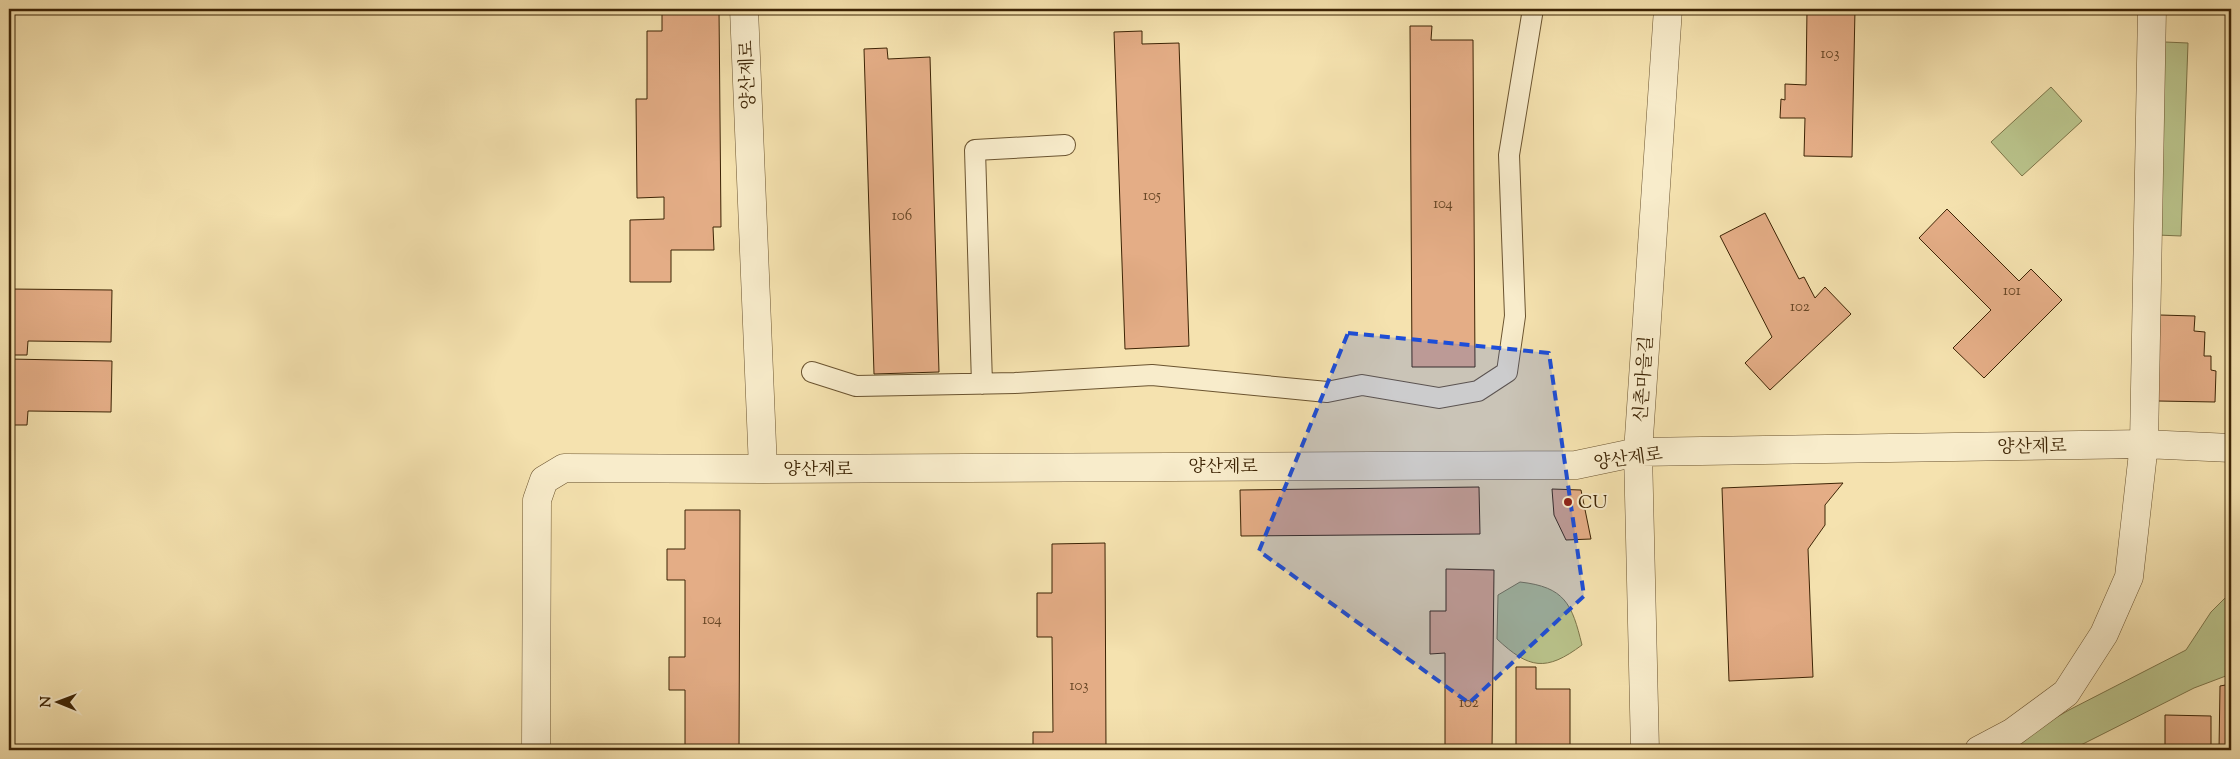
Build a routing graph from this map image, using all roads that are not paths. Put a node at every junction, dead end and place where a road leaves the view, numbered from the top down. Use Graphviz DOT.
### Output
graph roads {
  1 [pos="744,9"];
  2 [pos="1534,9"];
  3 [pos="1668,9"];
  4 [pos="2152,9"];
  5 [pos="1065,145"];
  6 [pos="812,372"];
  7 [pos="982,384"];
  8 [pos="2144,444"];
  9 [pos="2231,448"];
  10 [pos="1638,452"];
  11 [pos="763,469"];
  12 [pos="536,750"];
  13 [pos="1645,750"];
  14 [pos="1979,750"];
  1 -- 11 [label="street, 양산제로"];
  2 -- 7 [label="lane"];
  3 -- 10 [label="street, 신촌마을길"];
  4 -- 8 [label="street"];
  5 -- 7 [label="lane"];
  6 -- 7 [label="lane"];
  8 -- 9 [label="street, 양산제로"];
  8 -- 10 [label="street, 양산제로"];
  8 -- 14 [label="street"];
  10 -- 11 [label="street, 양산제로"];
  10 -- 13 [label="street, 신촌마을길"];
  11 -- 12 [label="street"];
}
